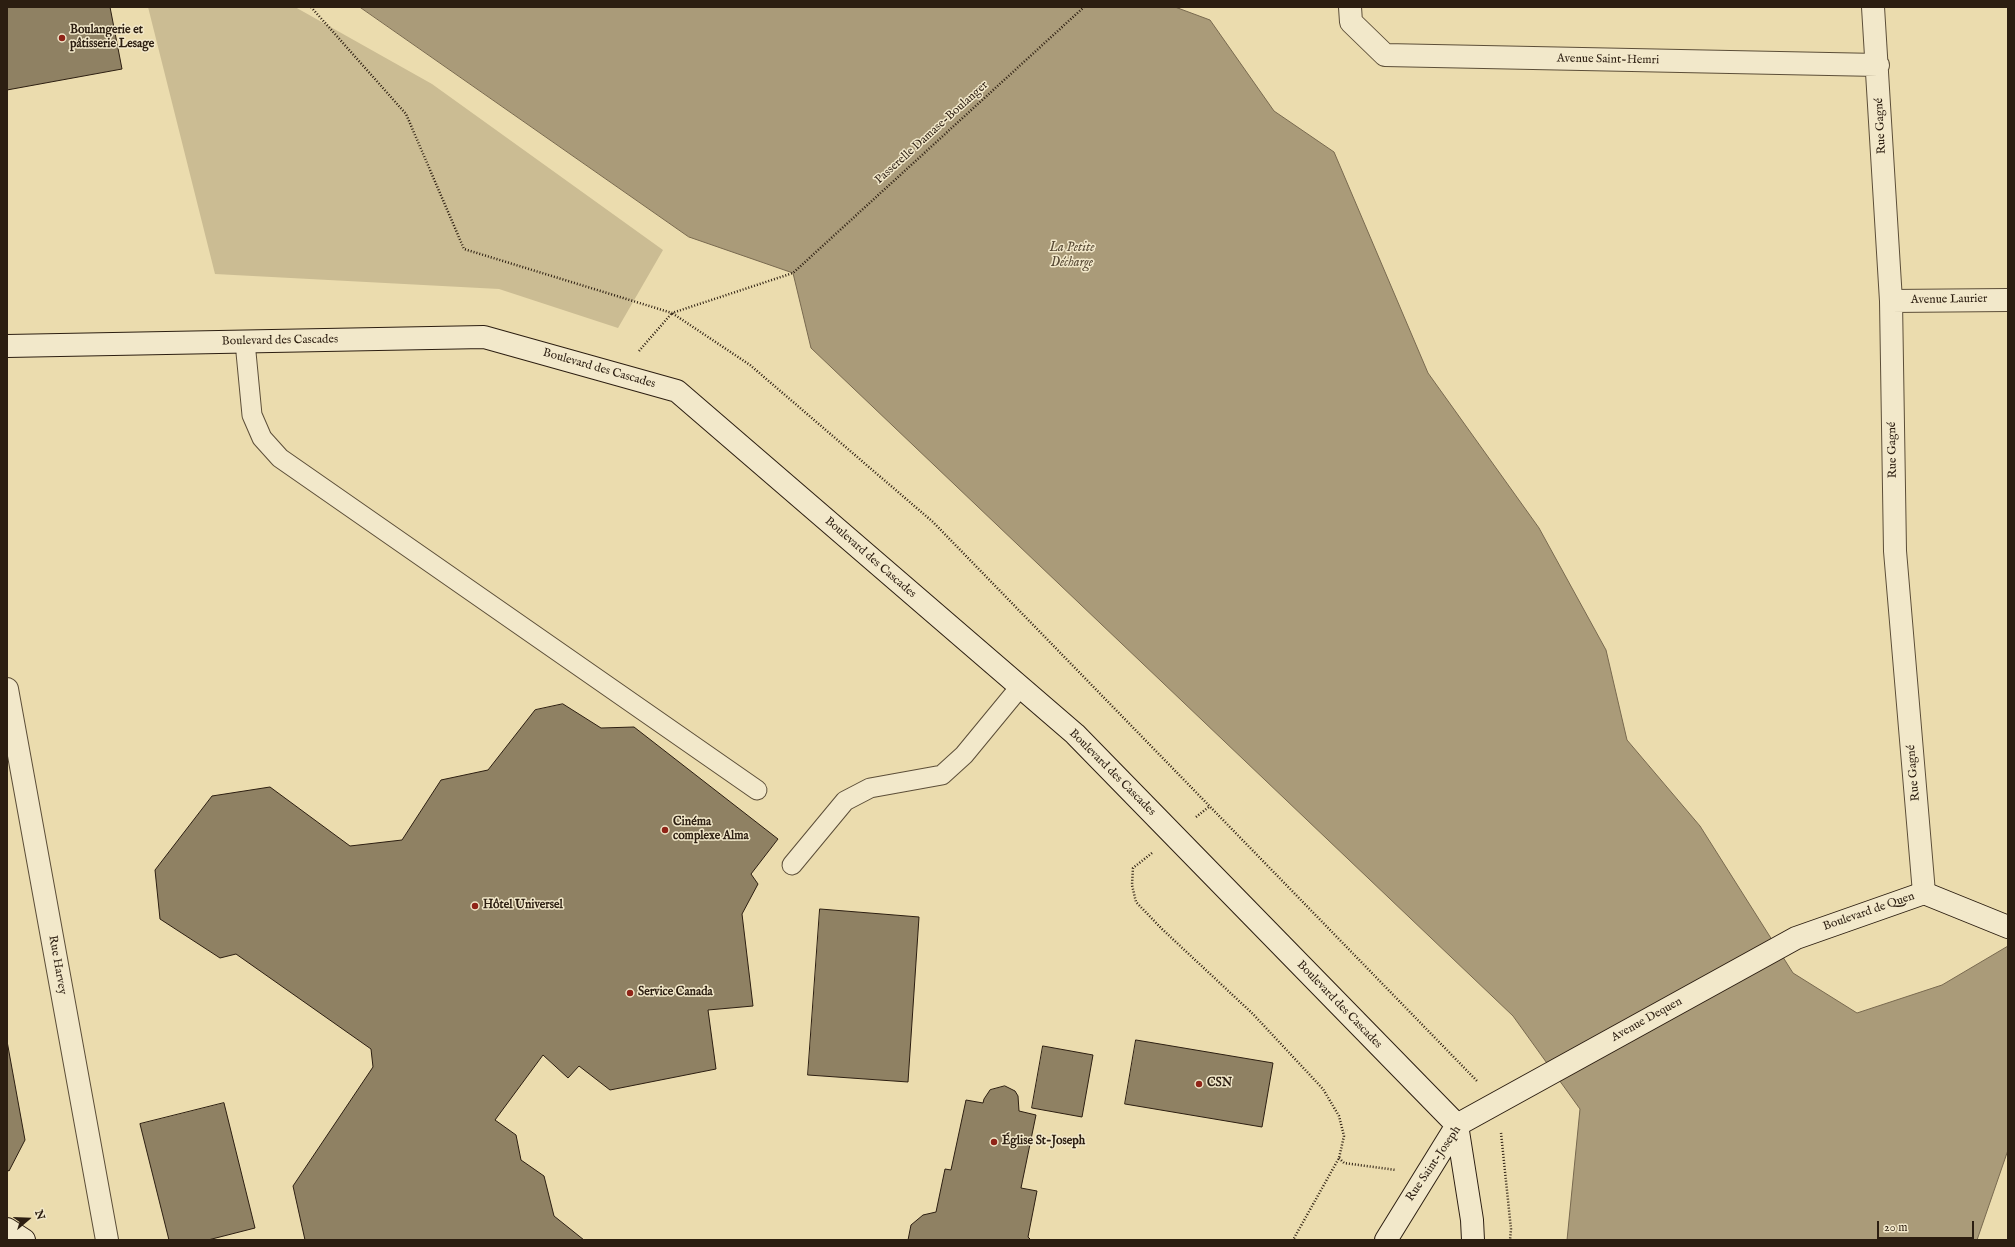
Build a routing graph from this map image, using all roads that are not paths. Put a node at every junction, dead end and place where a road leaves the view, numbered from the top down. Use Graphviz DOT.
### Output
graph roads {
  1 [pos="1873,7"];
  2 [pos="1350,15"];
  3 [pos="1878,65"];
  4 [pos="2008,300"];
  5 [pos="1891,301"];
  6 [pos="245,342"];
  7 [pos="7,346"];
  8 [pos="1020,687"];
  9 [pos="7,689"];
  10 [pos="756,790"];
  11 [pos="792,865"];
  12 [pos="1924,893"];
  13 [pos="2008,927"];
  14 [pos="1796,938"];
  15 [pos="1498,1102"];
  16 [pos="1457,1125"];
  17 [pos="7,1229"];
  18 [pos="24,1240"];
  19 [pos="107,1240"];
  20 [pos="1386,1240"];
  21 [pos="1472,1240"];
  1 -- 3 [label="street, Rue Gagné"];
  2 -- 3 [label="street, Avenue Saint-Hemri"];
  3 -- 5 [label="street, Rue Gagné"];
  4 -- 5 [label="street, Avenue Laurier"];
  5 -- 12 [label="street, Rue Gagné"];
  6 -- 7 [label="street, Boulevard des Cascades"];
  6 -- 8 [label="street, Boulevard des Cascades"];
  6 -- 10 [label="lane"];
  8 -- 11 [label="lane"];
  8 -- 16 [label="street, Boulevard des Cascades"];
  9 -- 19 [label="street, Rue Harvey"];
  12 -- 13 [label="street, Boulevard de Quen"];
  12 -- 14 [label="street, Boulevard de Quen"];
  14 -- 15 [label="street, Avenue Dequen"];
  15 -- 16 [label="street, Rue Saint-Joseph"];
  16 -- 20 [label="street, Rue Saint-Joseph"];
  16 -- 21 [label="street"];
  17 -- 18 [label="street"];
}
